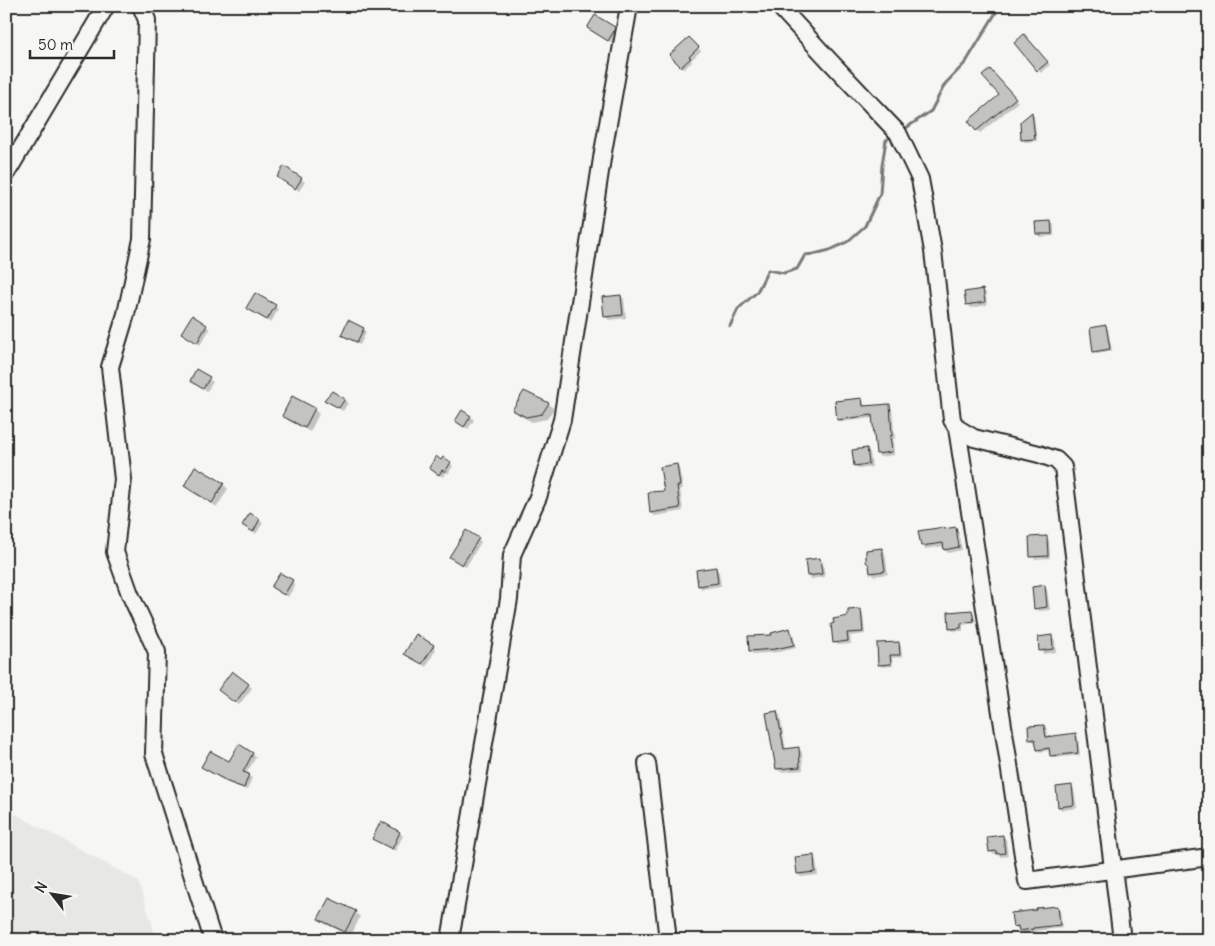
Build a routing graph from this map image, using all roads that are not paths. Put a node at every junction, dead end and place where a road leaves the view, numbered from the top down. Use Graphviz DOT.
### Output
graph roads {
  1 [pos="106,6"];
  2 [pos="141,6"];
  3 [pos="630,6"];
  4 [pos="779,6"];
  5 [pos="6,174"];
  6 [pos="957,428"];
  7 [pos="647,763"];
  8 [pos="1209,857"];
  9 [pos="1113,870"];
  10 [pos="213,940"];
  11 [pos="450,940"];
  12 [pos="668,940"];
  13 [pos="1122,940"];
  1 -- 5 [label="street"];
  2 -- 10 [label="street"];
  3 -- 11 [label="street"];
  4 -- 6 [label="street"];
  6 -- 9 [label="street"];
  6 -- 9 [label="street"];
  7 -- 12 [label="street"];
  8 -- 9 [label="street"];
  9 -- 13 [label="street"];
}
